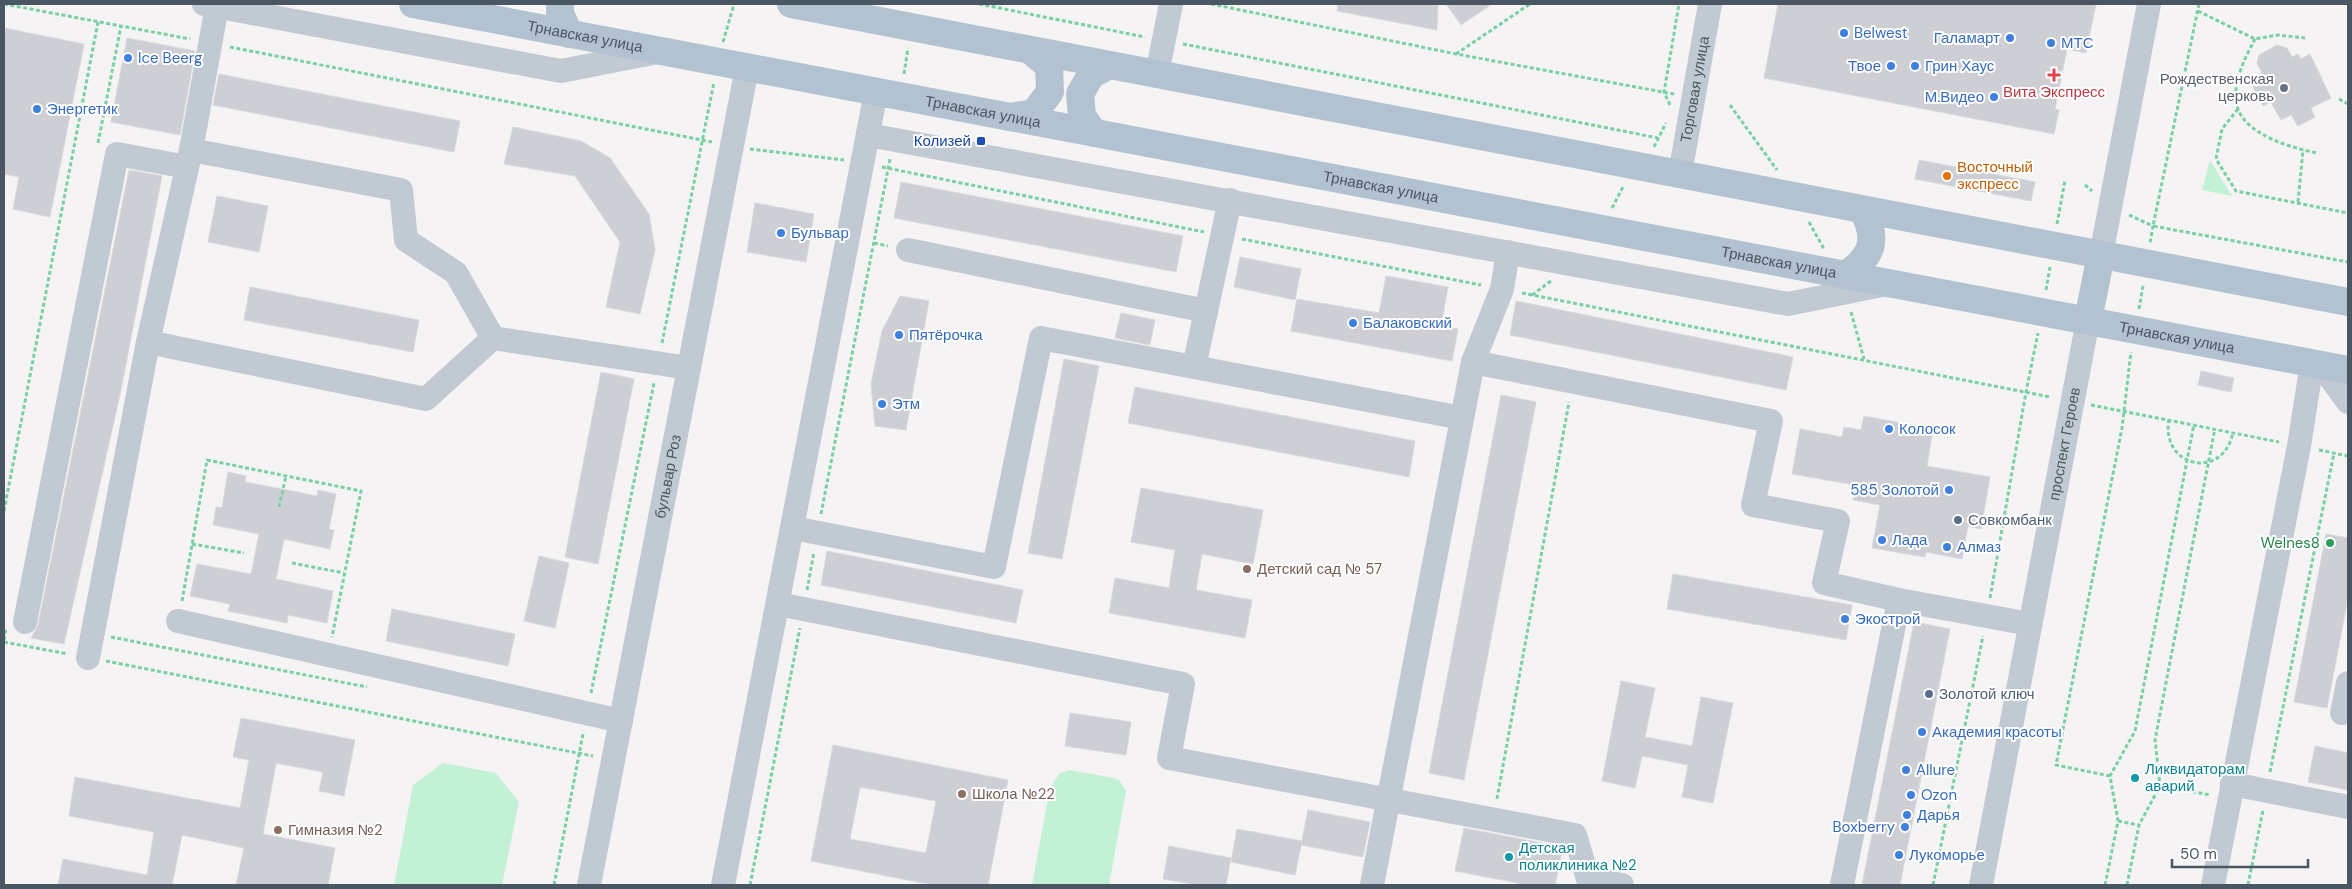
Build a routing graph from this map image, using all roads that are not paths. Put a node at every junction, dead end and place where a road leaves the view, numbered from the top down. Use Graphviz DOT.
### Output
graph roads {
  1 [pos="413,4"];
  2 [pos="560,4"];
  3 [pos="791,4"];
  4 [pos="1171,4"];
  5 [pos="1710,4"];
  6 [pos="2149,4"];
  7 [pos="210,5"];
  8 [pos="526,14"];
  9 [pos="569,34"];
  10 [pos="1030,50"];
  11 [pos="659,51"];
  12 [pos="1109,65"];
  13 [pos="747,68"];
  14 [pos="1157,74"];
  15 [pos="888,94"];
  16 [pos="1009,117"];
  17 [pos="1094,133"];
  18 [pos="868,135"];
  19 [pos="189,159"];
  20 [pos="1680,174"];
  21 [pos="1230,200"];
  22 [pos="1863,210"];
  23 [pos="908,250"];
  24 [pos="1508,252"];
  25 [pos="2101,255"];
  26 [pos="1843,280"];
  27 [pos="2348,302"];
  28 [pos="1206,311"];
  29 [pos="2088,320"];
  30 [pos="494,338"];
  31 [pos="148,342"];
  32 [pos="1473,362"];
  33 [pos="2317,364"];
  34 [pos="1194,367"];
  35 [pos="689,368"];
  36 [pos="2348,370"];
  37 [pos="2348,402"];
  38 [pos="1462,418"];
  39 [pos="793,528"];
  40 [pos="1899,600"];
  41 [pos="778,604"];
  42 [pos="178,621"];
  43 [pos="25,622"];
  44 [pos="2030,624"];
  45 [pos="88,658"];
  46 [pos="2348,683"];
  47 [pos="2342,713"];
  48 [pos="621,721"];
  49 [pos="2232,784"];
  50 [pos="1389,799"];
  51 [pos="2348,807"];
  52 [pos="589,885"];
  53 [pos="723,885"];
  54 [pos="1372,885"];
  55 [pos="1622,885"];
  56 [pos="1842,885"];
  57 [pos="1981,885"];
  58 [pos="2213,885"];
  1 -- 8 [label="main road, Трнавская улица"];
  2 -- 9 [label="main road"];
  3 -- 10 [label="main road"];
  4 -- 14 [label="street"];
  5 -- 20 [label="street, Торговая улица"];
  6 -- 25 [label="street, проспект Героев"];
  7 -- 11 [label="street"];
  7 -- 19 [label="street"];
  8 -- 9 [label="main road, Трнавская улица"];
  9 -- 11 [label="main road, Трнавская улица"];
  10 -- 12 [label="main road"];
  10 -- 16 [label="main road"];
  11 -- 13 [label="main road, Трнавская улица"];
  12 -- 14 [label="main road"];
  12 -- 17 [label="main road"];
  13 -- 15 [label="main road, Трнавская улица"];
  13 -- 35 [label="street, бульвар Роз"];
  14 -- 20 [label="main road"];
  15 -- 16 [label="main road, Трнавская улица"];
  15 -- 18 [label="street"];
  16 -- 17 [label="main road, Трнавская улица"];
  17 -- 26 [label="main road, Трнавская улица"];
  18 -- 21 [label="street"];
  18 -- 39 [label="street"];
  19 -- 30 [label="street"];
  19 -- 31 [label="street"];
  19 -- 43 [label="street"];
  20 -- 22 [label="main road"];
  21 -- 24 [label="street"];
  21 -- 28 [label="street"];
  22 -- 25 [label="main road"];
  22 -- 26 [label="main road"];
  23 -- 28 [label="street"];
  24 -- 26 [label="street"];
  24 -- 32 [label="street"];
  25 -- 27 [label="main road"];
  25 -- 29 [label="main road, проспект Героев"];
  26 -- 29 [label="main road, Трнавская улица"];
  28 -- 34 [label="street"];
  29 -- 33 [label="main road, Трнавская улица"];
  29 -- 44 [label="street, проспект Героев"];
  30 -- 31 [label="street"];
  30 -- 35 [label="street"];
  31 -- 45 [label="street"];
  32 -- 38 [label="street"];
  32 -- 40 [label="street"];
  33 -- 36 [label="main road, Трнавская улица"];
  33 -- 37 [label="street"];
  33 -- 49 [label="street"];
  34 -- 38 [label="street"];
  34 -- 39 [label="street"];
  35 -- 48 [label="street, бульвар Роз"];
  38 -- 50 [label="street"];
  39 -- 41 [label="street"];
  40 -- 44 [label="street"];
  40 -- 56 [label="street"];
  41 -- 50 [label="street"];
  41 -- 53 [label="street"];
  42 -- 48 [label="street"];
  44 -- 57 [label="street, проспект Героев"];
  46 -- 47 [label="street"];
  48 -- 52 [label="street, бульвар Роз"];
  49 -- 51 [label="street"];
  49 -- 58 [label="street"];
  50 -- 54 [label="street"];
  50 -- 55 [label="street"];
}
